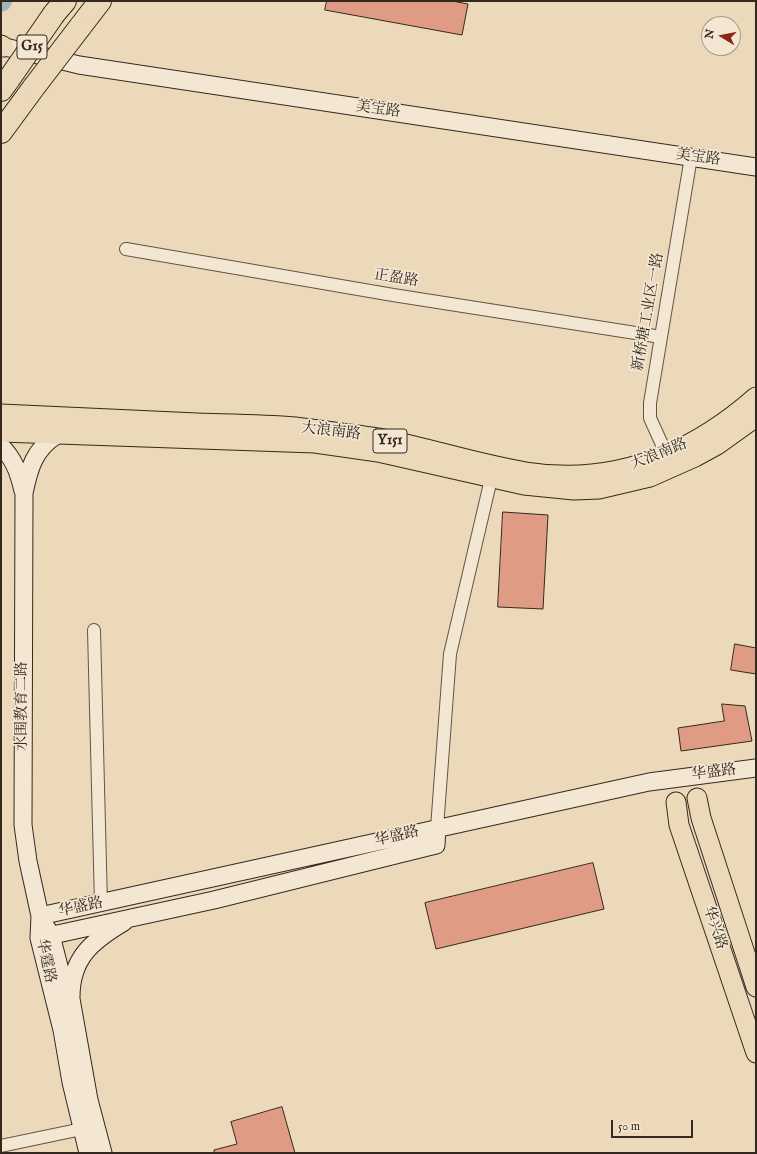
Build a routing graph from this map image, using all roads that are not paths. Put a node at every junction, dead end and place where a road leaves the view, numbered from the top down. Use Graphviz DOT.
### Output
graph roads {
  1 [pos="100,1"];
  2 [pos="60,8"];
  3 [pos="2,46"];
  4 [pos="5,85"];
  5 [pos="1,132"];
  6 [pos="691,157"];
  7 [pos="756,167"];
  8 [pos="126,248"];
  9 [pos="661,337"];
  10 [pos="756,397"];
  11 [pos="1,414"];
  12 [pos="756,417"];
  13 [pos="1,432"];
  14 [pos="56,435"];
  15 [pos="1,446"];
  16 [pos="669,462"];
  17 [pos="491,479"];
  18 [pos="24,493"];
  19 [pos="94,630"];
  20 [pos="756,768"];
  21 [pos="697,798"];
  22 [pos="676,802"];
  23 [pos="437,828"];
  24 [pos="100,904"];
  25 [pos="40,916"];
  26 [pos="137,917"];
  27 [pos="45,936"];
  28 [pos="756,987"];
  29 [pos="71,999"];
  30 [pos="756,1053"];
  31 [pos="82,1129"];
  32 [pos="1,1146"];
  33 [pos="88,1153"];
  34 [pos="103,1153"];
  1 -- 5 [label="highway, G15, bridge"];
  2 -- 4 [label="highway, G15, bridge"];
  3 -- 6 [label="main road, 美宝路"];
  6 -- 7 [label="main road, 美宝路"];
  6 -- 9 [label="street, 新桥塘工业区一路"];
  8 -- 9 [label="street, 正盈路"];
  9 -- 16 [label="street, 新桥塘工业区一路"];
  10 -- 16 [label="main road, 大浪南路 / Y151"];
  11 -- 16 [label="main road, 大浪南路 / Y151"];
  12 -- 16 [label="main road, 大浪南路 / Y151"];
  13 -- 14 [label="main road, 大浪南路 / Y151"];
  14 -- 17 [label="main road, 大浪南路 / Y151"];
  14 -- 18 [label="main road"];
  15 -- 18 [label="main road"];
  16 -- 17 [label="main road, 大浪南路 / Y151"];
  17 -- 23 [label="street"];
  18 -- 25 [label="main road, 水围教育二路"];
  19 -- 24 [label="street"];
  20 -- 23 [label="main road, 华盛路"];
  21 -- 22 [label="main road, 华盛路"];
  21 -- 28 [label="main road, 华兴路"];
  22 -- 30 [label="main road, 华兴路"];
  23 -- 24 [label="main road, 华盛路"];
  23 -- 26 [label="main road, 华盛路"];
  24 -- 25 [label="main road, 华盛路"];
  25 -- 27 [label="main road, 华霆路"];
  26 -- 27 [label="main road, 华盛路"];
  26 -- 29 [label="main road"];
  27 -- 29 [label="main road, 华霆路"];
  27 -- 31 [label="main road, 华霆路"];
  29 -- 34 [label="main road, 华霆路"];
  31 -- 32 [label="street"];
  31 -- 33 [label="main road, 华霆路"];
}
